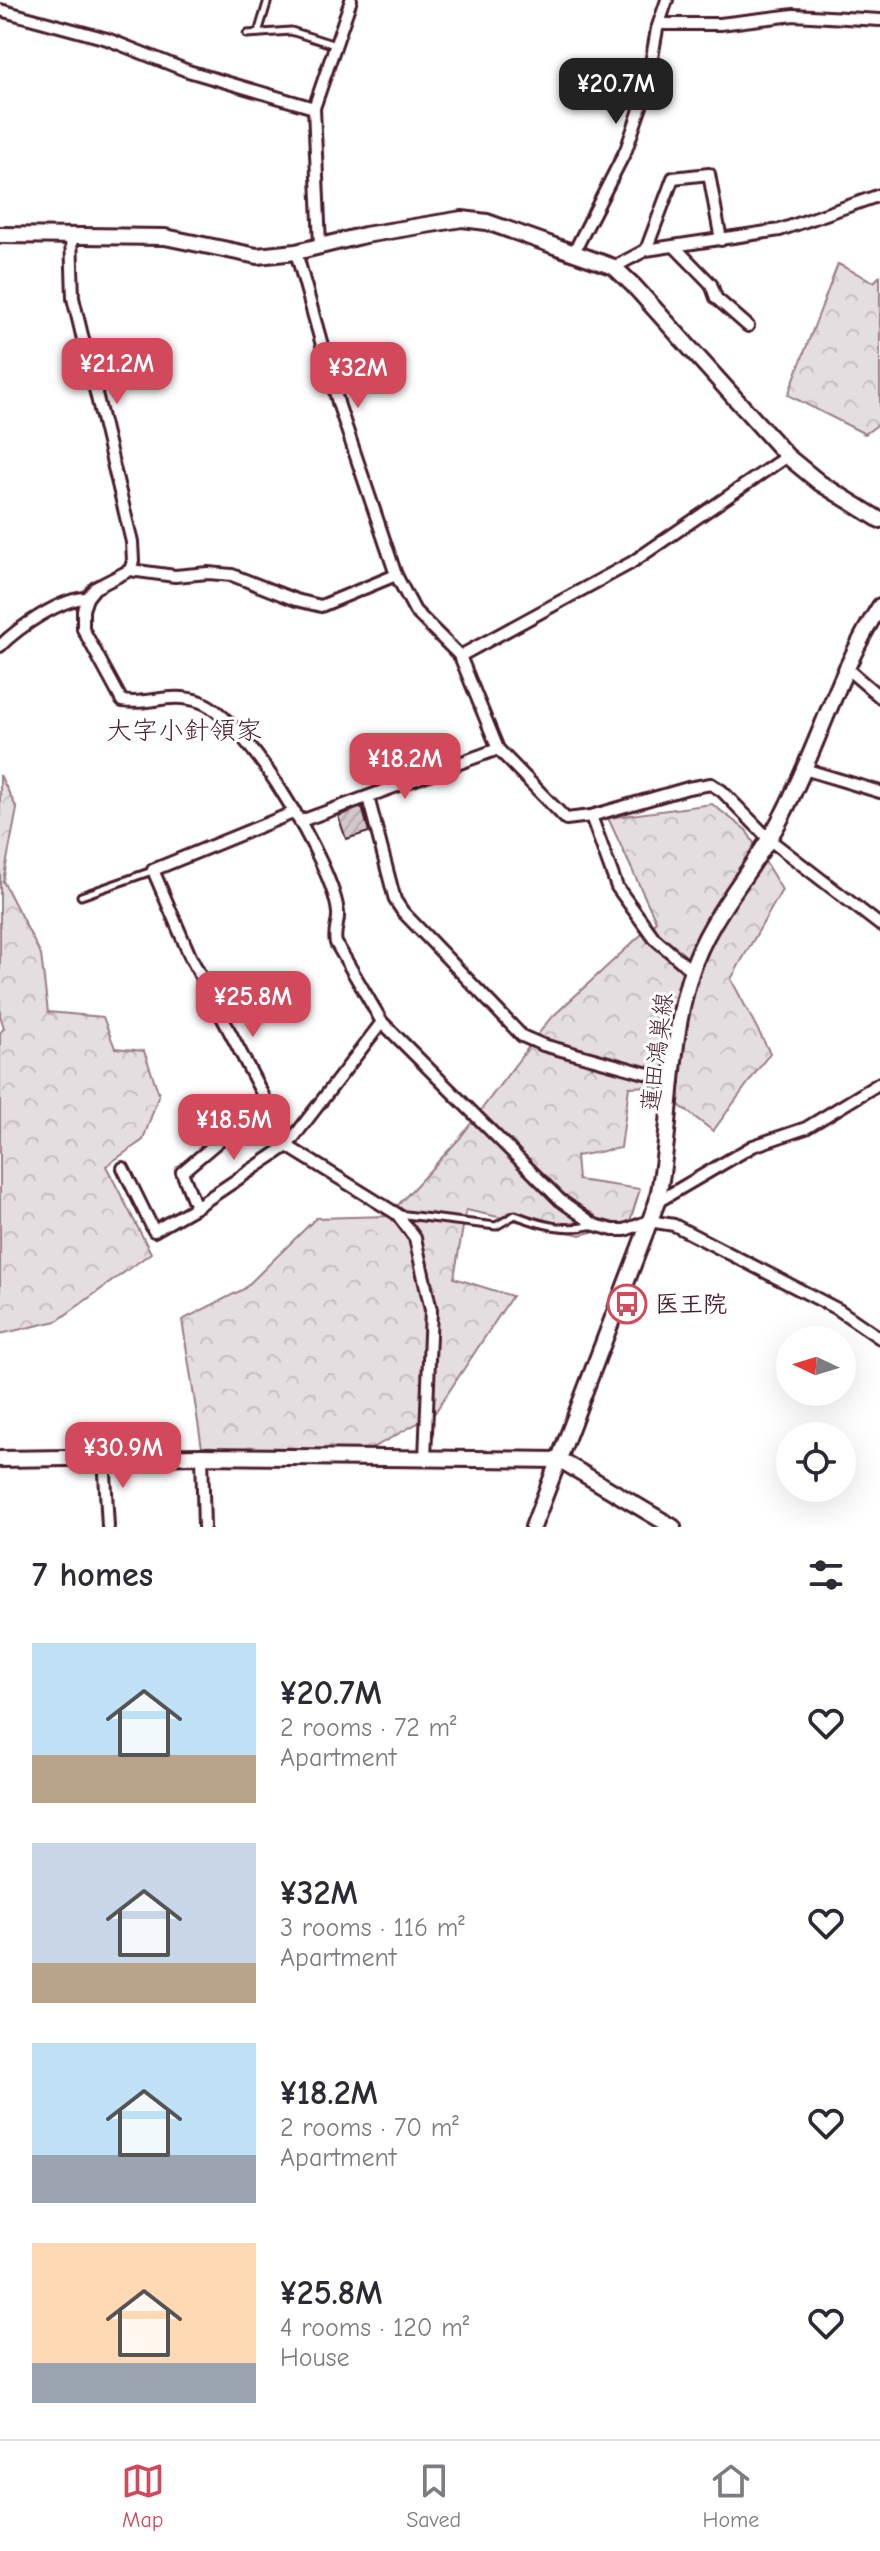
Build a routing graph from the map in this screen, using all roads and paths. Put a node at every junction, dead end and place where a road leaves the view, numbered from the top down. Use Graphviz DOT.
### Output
graph roads {
  1 [pos="268,0"];
  2 [pos="351,0"];
  3 [pos="667,0"];
  4 [pos="0,10"];
  5 [pos="880,20"];
  6 [pos="659,24"];
  7 [pos="258,33"];
  8 [pos="247,34"];
  9 [pos="335,45"];
  10 [pos="314,108"];
  11 [pos="880,195"];
  12 [pos="0,235"];
  13 [pos="71,235"];
  14 [pos="721,240"];
  15 [pos="320,245"];
  16 [pos="674,246"];
  17 [pos="646,250"];
  18 [pos="296,252"];
  19 [pos="573,254"];
  20 [pos="614,267"];
  21 [pos="748,326"];
  22 [pos="787,456"];
  23 [pos="880,520"];
  24 [pos="130,570"];
  25 [pos="396,575"];
  26 [pos="87,598"];
  27 [pos="880,606"];
  28 [pos="0,646"];
  29 [pos="460,656"];
  30 [pos="845,667"];
  31 [pos="880,697"];
  32 [pos="498,749"];
  33 [pos="804,769"];
  34 [pos="880,792"];
  35 [pos="368,797"];
  36 [pos="298,816"];
  37 [pos="591,816"];
  38 [pos="770,840"];
  39 [pos="153,870"];
  40 [pos="81,896"];
  41 [pos="880,925"];
  42 [pos="692,971"];
  43 [pos="382,1022"];
  44 [pos="674,1081"];
  45 [pos="880,1083"];
  46 [pos="266,1101"];
  47 [pos="287,1146"];
  48 [pos="123,1168"];
  49 [pos="657,1202"];
  50 [pos="196,1207"];
  51 [pos="397,1214"];
  52 [pos="649,1221"];
  53 [pos="595,1225"];
  54 [pos="880,1338"];
  55 [pos="104,1456"];
  56 [pos="202,1456"];
  57 [pos="425,1458"];
  58 [pos="0,1459"];
  59 [pos="560,1460"];
  60 [pos="108,1527"];
  61 [pos="204,1527"];
  62 [pos="533,1527"];
  63 [pos="673,1527"];
  1 -- 7 [label="lane"];
  2 -- 9 [label="street"];
  3 -- 6 [label="street"];
  4 -- 10 [label="street"];
  5 -- 6 [label="street"];
  6 -- 19 [label="street"];
  7 -- 8 [label="lane"];
  7 -- 9 [label="lane"];
  9 -- 10 [label="street"];
  10 -- 15 [label="street"];
  11 -- 14 [label="street"];
  12 -- 13 [label="street"];
  13 -- 18 [label="street"];
  13 -- 24 [label="street"];
  14 -- 16 [label="street"];
  14 -- 17 [label="street"];
  15 -- 18 [label="street"];
  15 -- 19 [label="street"];
  16 -- 17 [label="street"];
  16 -- 21 [label="street"];
  17 -- 20 [label="street"];
  18 -- 25 [label="street"];
  19 -- 20 [label="street"];
  20 -- 22 [label="street"];
  22 -- 23 [label="street"];
  22 -- 29 [label="street"];
  24 -- 25 [label="street"];
  24 -- 26 [label="street"];
  25 -- 29 [label="street"];
  26 -- 28 [label="street"];
  26 -- 36 [label="street"];
  27 -- 30 [label="street, 蓮田鴻巣線"];
  29 -- 32 [label="street"];
  30 -- 31 [label="street"];
  30 -- 33 [label="street, 蓮田鴻巣線"];
  32 -- 35 [label="street"];
  32 -- 37 [label="street"];
  33 -- 34 [label="street"];
  33 -- 38 [label="street, 蓮田鴻巣線"];
  35 -- 36 [label="street"];
  35 -- 44 [label="street"];
  36 -- 39 [label="street"];
  36 -- 43 [label="street"];
  37 -- 38 [label="street"];
  37 -- 42 [label="street"];
  38 -- 41 [label="street"];
  38 -- 42 [label="street, 蓮田鴻巣線"];
  39 -- 40 [label="lane"];
  39 -- 46 [label="street"];
  42 -- 44 [label="street, 蓮田鴻巣線"];
  43 -- 47 [label="street"];
  43 -- 53 [label="street"];
  44 -- 49 [label="street, 蓮田鴻巣線"];
  45 -- 49 [label="street"];
  46 -- 47 [label="street"];
  46 -- 50 [label="street"];
  47 -- 50 [label="street"];
  47 -- 51 [label="street"];
  48 -- 50 [label="street"];
  49 -- 52 [label="street, 蓮田鴻巣線"];
  51 -- 53 [label="lane"];
  51 -- 57 [label="street"];
  52 -- 53 [label="street"];
  52 -- 54 [label="street"];
  52 -- 59 [label="street, 蓮田鴻巣線"];
  55 -- 56 [label="street"];
  55 -- 58 [label="street"];
  55 -- 60 [label="street"];
  56 -- 57 [label="street"];
  56 -- 61 [label="street"];
  57 -- 59 [label="street"];
  59 -- 62 [label="street, 蓮田鴻巣線"];
  59 -- 63 [label="street"];
}
